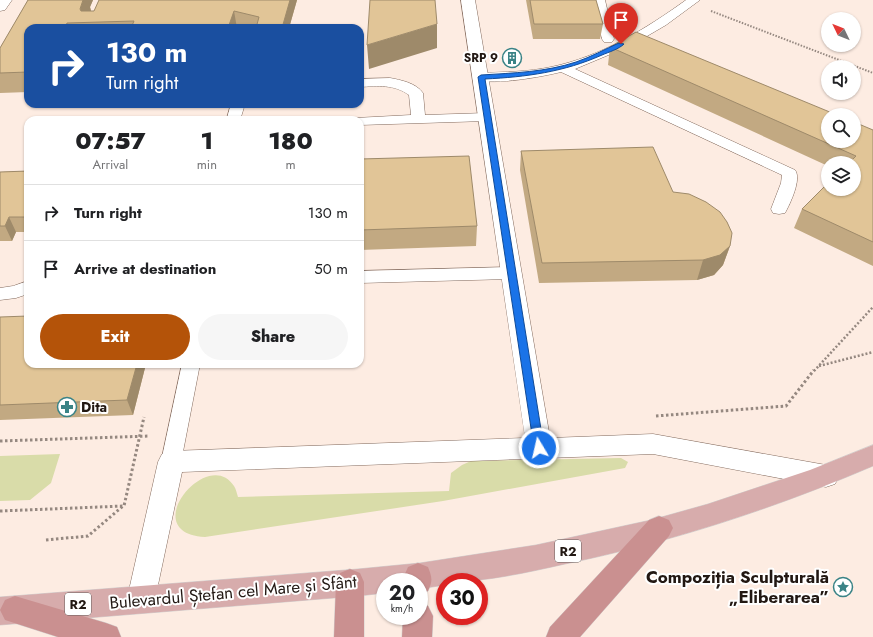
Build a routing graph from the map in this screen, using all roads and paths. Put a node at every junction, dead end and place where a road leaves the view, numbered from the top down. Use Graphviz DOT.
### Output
graph roads {
  1 [pos="5,0"];
  2 [pos="468,0"];
  3 [pos="599,0"];
  4 [pos="692,2"];
  5 [pos="0,7"];
  6 [pos="608,39"];
  7 [pos="562,68"];
  8 [pos="873,73"];
  9 [pos="481,77"];
  10 [pos="364,83"];
  11 [pos="486,117"];
  12 [pos="418,120"];
  13 [pos="364,121"];
  14 [pos="779,209"];
  15 [pos="510,273"];
  16 [pos="364,277"];
  17 [pos="24,289"];
  18 [pos="0,294"];
  19 [pos="873,307"];
  20 [pos="873,352"];
  21 [pos="818,366"];
  22 [pos="190,368"];
  23 [pos="653,416"];
  24 [pos="144,417"];
  25 [pos="177,436"];
  26 [pos="140,437"];
  27 [pos="0,441"];
  28 [pos="539,448"];
  29 [pos="873,455"];
  30 [pos="171,462"];
  31 [pos="826,476"];
  32 [pos="124,506"];
  33 [pos="0,511"];
  34 [pos="660,528"];
  35 [pos="46,540"];
  36 [pos="428,577"];
  37 [pos="376,581"];
  38 [pos="350,582"];
  39 [pos="141,599"];
  40 [pos="7,610"];
  41 [pos="418,625"];
  42 [pos="106,637"];
  43 [pos="349,637"];
  44 [pos="417,637"];
  45 [pos="561,637"];
  1 -- 5 [label="street"];
  2 -- 9 [label="street"];
  3 -- 6 [label="lane"];
  4 -- 7 [label="lane"];
  4 -- 8 [label="path"];
  7 -- 9 [label="lane"];
  7 -- 14 [label="lane"];
  9 -- 11 [label="street"];
  10 -- 12 [label="lane"];
  11 -- 12 [label="lane"];
  11 -- 15 [label="street"];
  12 -- 13 [label="lane"];
  15 -- 16 [label="lane"];
  15 -- 28 [label="street"];
  17 -- 18 [label="lane"];
  19 -- 21 [label="path"];
  20 -- 21 [label="path"];
  21 -- 23 [label="path"];
  22 -- 25 [label="lane"];
  24 -- 26 [label="path"];
  25 -- 26 [label="path"];
  25 -- 30 [label="lane"];
  26 -- 27 [label="path"];
  26 -- 32 [label="path"];
  28 -- 30 [label="street"];
  28 -- 31 [label="street"];
  29 -- 31 [label="main road, R2"];
  30 -- 39 [label="street"];
  31 -- 34 [label="main road, R2"];
  32 -- 33 [label="path"];
  32 -- 35 [label="path"];
  34 -- 36 [label="main road, R2"];
  34 -- 45 [label="highway"];
  37 -- 38 [label="main road, Bulevardul Ștefan cel Mare și Sfânt / R2"];
  38 -- 39 [label="main road, Bulevardul Ștefan cel Mare și Sfânt / R2"];
  38 -- 43 [label="highway"];
  39 -- 40 [label="main road, Bulevardul Ștefan cel Mare și Sfânt / R2"];
  40 -- 42 [label="highway"];
  41 -- 44 [label="highway"];
}
